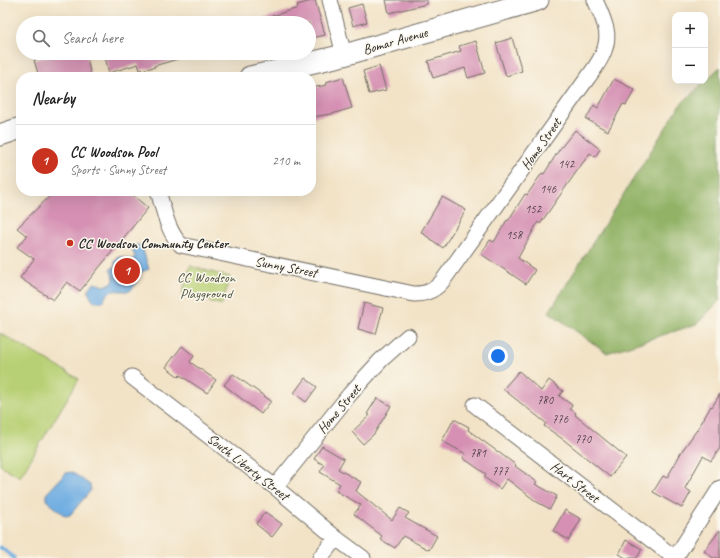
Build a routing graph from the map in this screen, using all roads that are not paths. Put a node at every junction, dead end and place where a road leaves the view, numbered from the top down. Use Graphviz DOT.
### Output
graph roads {
  1 [pos="330,0"];
  2 [pos="538,0"];
  3 [pos="595,0"];
  4 [pos="344,55"];
  5 [pos="271,72"];
  6 [pos="16,130"];
  7 [pos="0,135"];
  8 [pos="160,196"];
  9 [pos="444,279"];
  10 [pos="408,336"];
  11 [pos="132,377"];
  12 [pos="475,405"];
  13 [pos="275,487"];
  14 [pos="720,488"];
  15 [pos="336,538"];
  16 [pos="320,558"];
  17 [pos="363,558"];
  18 [pos="675,558"];
  1 -- 4 [label="street"];
  2 -- 4 [label="street, Bomar Avenue"];
  3 -- 9 [label="street, Home Street"];
  4 -- 5 [label="street, Bomar Avenue"];
  6 -- 7 [label="street"];
  8 -- 9 [label="street, Sunny Street"];
  10 -- 13 [label="street, Home Street"];
  11 -- 13 [label="street, South Liberty Street"];
  12 -- 18 [label="street, Hart Street"];
  13 -- 15 [label="street, South Liberty Street"];
  14 -- 18 [label="street"];
  15 -- 16 [label="street"];
  15 -- 17 [label="street, South Liberty Street"];
}
